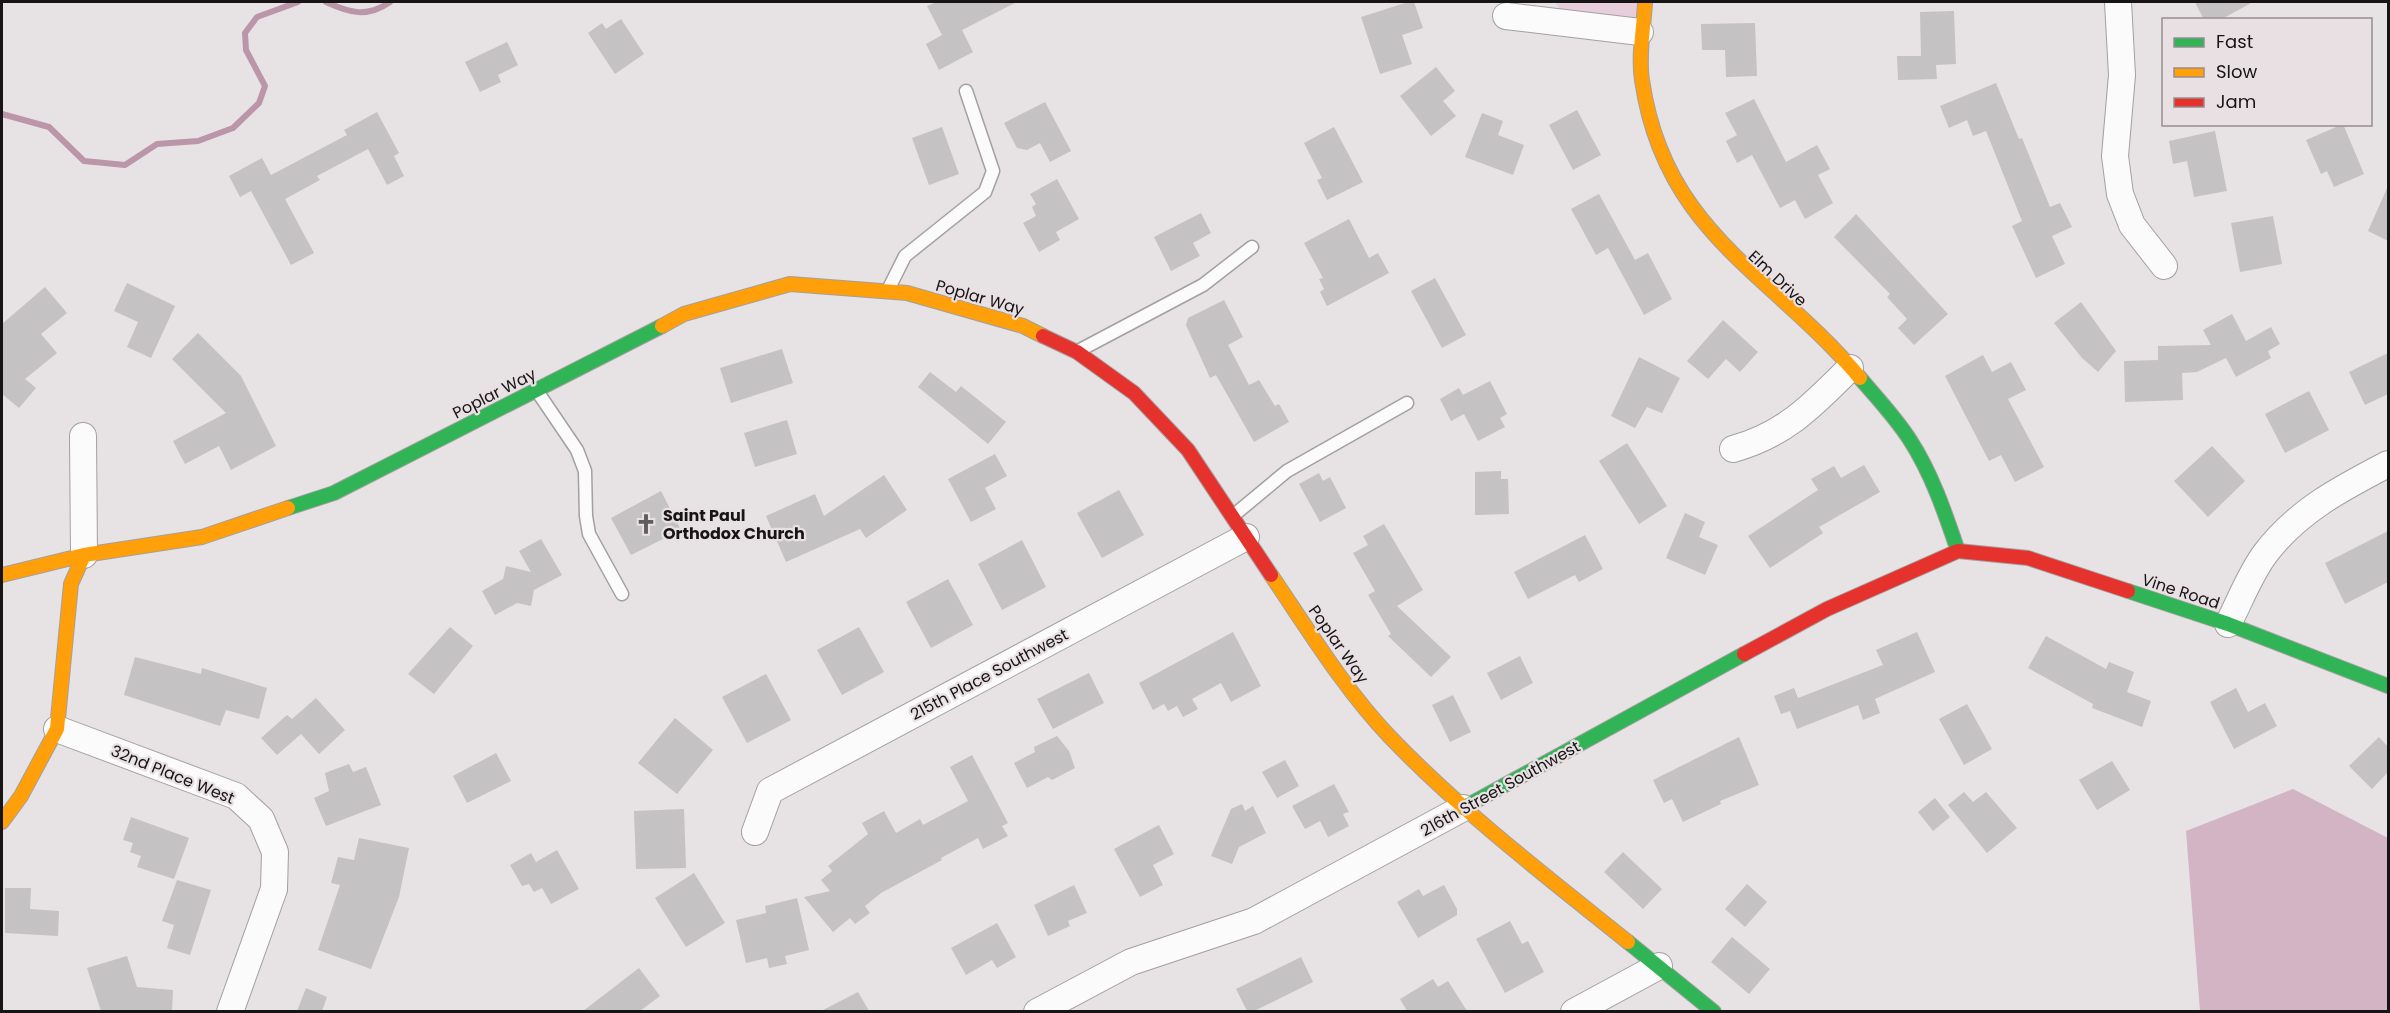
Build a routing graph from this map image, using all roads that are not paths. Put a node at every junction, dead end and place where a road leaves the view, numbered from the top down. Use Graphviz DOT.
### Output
graph roads {
  1 [pos="1645,2"];
  2 [pos="2118,2"];
  3 [pos="1506,16"];
  4 [pos="1640,32"];
  5 [pos="966,91"];
  6 [pos="1252,247"];
  7 [pos="2164,266"];
  8 [pos="888,291"];
  9 [pos="1077,352"];
  10 [pos="1850,368"];
  11 [pos="536,390"];
  12 [pos="1407,403"];
  13 [pos="83,436"];
  14 [pos="1733,449"];
  15 [pos="2388,464"];
  16 [pos="1240,526"];
  17 [pos="1958,551"];
  18 [pos="84,555"];
  19 [pos="2,574"];
  20 [pos="622,594"];
  21 [pos="2228,624"];
  22 [pos="2388,686"];
  23 [pos="57,729"];
  24 [pos="1463,808"];
  25 [pos="2,822"];
  26 [pos="755,832"];
  27 [pos="1659,966"];
  28 [pos="230,1011"];
  29 [pos="1037,1011"];
  30 [pos="1575,1011"];
  31 [pos="1714,1011"];
  1 -- 4 [label="main road, Elm Drive"];
  2 -- 7 [label="street"];
  3 -- 4 [label="street"];
  4 -- 10 [label="main road, Elm Drive"];
  5 -- 8 [label="lane"];
  6 -- 9 [label="lane"];
  8 -- 9 [label="main road, Poplar Way"];
  8 -- 11 [label="main road, Poplar Way"];
  9 -- 16 [label="main road, Poplar Way"];
  10 -- 14 [label="street"];
  10 -- 17 [label="main road, Elm Drive"];
  11 -- 18 [label="main road, Poplar Way"];
  11 -- 20 [label="lane"];
  12 -- 16 [label="lane"];
  13 -- 18 [label="street"];
  15 -- 21 [label="street"];
  16 -- 24 [label="main road, Poplar Way"];
  16 -- 26 [label="street, 215th Place Southwest"];
  17 -- 21 [label="main road, Vine Road"];
  17 -- 24 [label="main road, 216th Street Southwest"];
  18 -- 19 [label="main road, Poplar Way"];
  18 -- 23 [label="main road"];
  21 -- 22 [label="main road, Vine Road"];
  23 -- 25 [label="main road"];
  23 -- 28 [label="street, 32nd Place West"];
  24 -- 27 [label="main road, Poplar Way"];
  24 -- 29 [label="street, 216th Street Southwest"];
  27 -- 30 [label="street"];
  27 -- 31 [label="main road, Poplar Way"];
}
